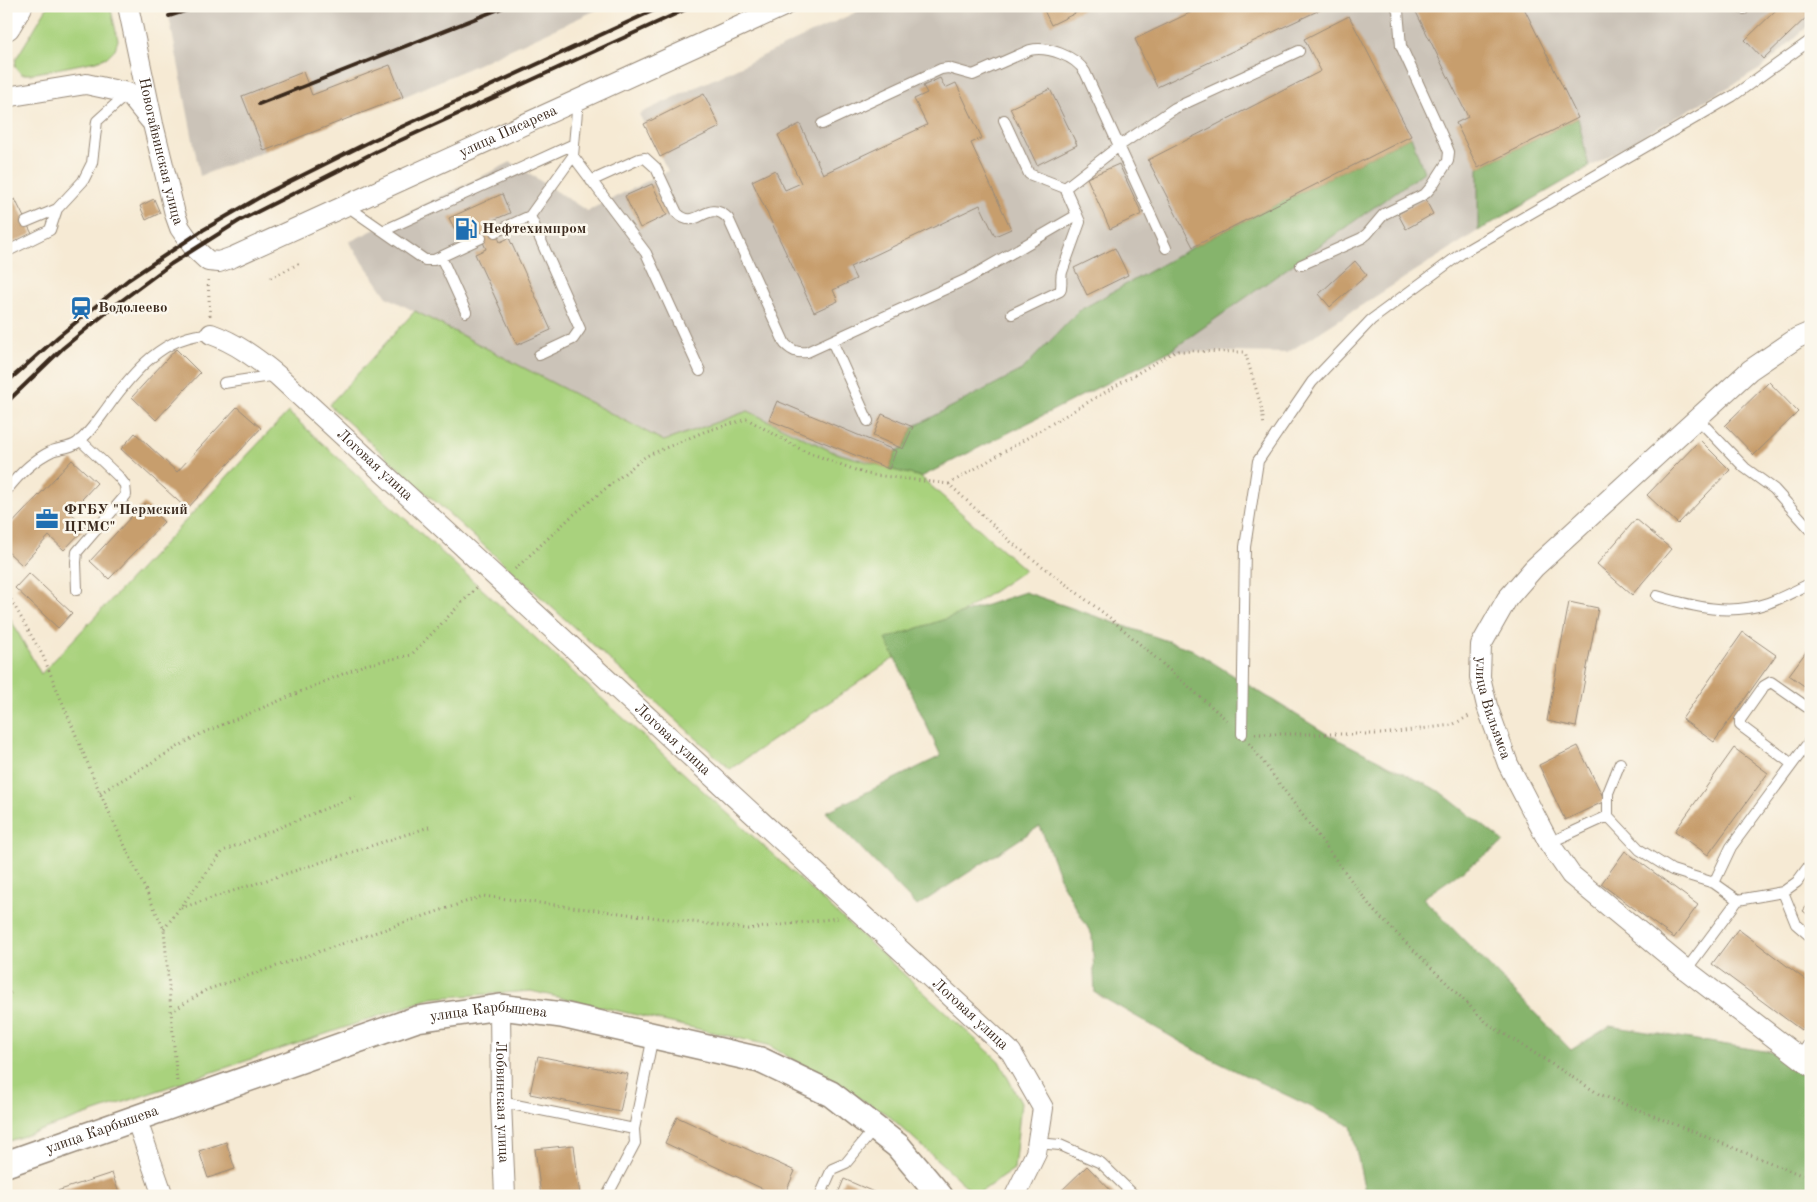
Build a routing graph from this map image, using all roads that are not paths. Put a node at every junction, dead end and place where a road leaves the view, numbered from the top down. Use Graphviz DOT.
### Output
graph roads {
  1 [pos="18,6"];
  2 [pos="128,6"];
  3 [pos="784,6"];
  4 [pos="1396,6"];
  5 [pos="6,26"];
  6 [pos="1811,40"];
  7 [pos="1299,51"];
  8 [pos="128,93"];
  9 [pos="6,96"];
  10 [pos="578,100"];
  11 [pos="1004,120"];
  12 [pos="153,124"];
  13 [pos="822,124"];
  14 [pos="574,144"];
  15 [pos="1119,146"];
  16 [pos="573,156"];
  17 [pos="592,181"];
  18 [pos="1065,188"];
  19 [pos="347,206"];
  20 [pos="56,209"];
  21 [pos="1077,215"];
  22 [pos="530,216"];
  23 [pos="26,222"];
  24 [pos="383,231"];
  25 [pos="495,232"];
  26 [pos="481,238"];
  27 [pos="1166,248"];
  28 [pos="6,252"];
  29 [pos="233,257"];
  30 [pos="441,257"];
  31 [pos="1301,265"];
  32 [pos="466,312"];
  33 [pos="1012,314"];
  34 [pos="1811,332"];
  35 [pos="211,334"];
  36 [pos="832,341"];
  37 [pos="539,355"];
  38 [pos="700,370"];
  39 [pos="277,375"];
  40 [pos="224,383"];
  41 [pos="1697,418"];
  42 [pos="868,420"];
  43 [pos="80,440"];
  44 [pos="6,491"];
  45 [pos="1811,530"];
  46 [pos="1811,584"];
  47 [pos="77,590"];
  48 [pos="1657,596"];
  49 [pos="1811,710"];
  50 [pos="1242,734"];
  51 [pos="1811,739"];
  52 [pos="1620,762"];
  53 [pos="1792,764"];
  54 [pos="1608,816"];
  55 [pos="1549,843"];
  56 [pos="1811,863"];
  57 [pos="1714,883"];
  58 [pos="1783,892"];
  59 [pos="1738,900"];
  60 [pos="1811,937"];
  61 [pos="1686,970"];
  62 [pos="500,1007"];
  63 [pos="653,1036"];
  64 [pos="1811,1041"];
  65 [pos="1805,1062"];
  66 [pos="501,1102"];
  67 [pos="136,1118"];
  68 [pos="875,1128"];
  69 [pos="634,1129"];
  70 [pos="1037,1143"];
  71 [pos="6,1164"];
  72 [pos="164,1196"];
  73 [pos="505,1196"];
  74 [pos="607,1196"];
  75 [pos="820,1196"];
  76 [pos="940,1196"];
  77 [pos="1015,1196"];
  78 [pos="1135,1196"];
  1 -- 5 [label="main road"];
  2 -- 12 [label="street, Новогайвинская улица"];
  3 -- 10 [label="street, улица Писарева"];
  4 -- 31 [label="lane"];
  6 -- 50 [label="lane"];
  7 -- 15 [label="lane"];
  8 -- 9 [label="street"];
  8 -- 12 [label="street"];
  8 -- 20 [label="lane"];
  10 -- 14 [label="lane"];
  10 -- 19 [label="street, улица Писарева"];
  11 -- 18 [label="lane"];
  12 -- 29 [label="street, Новогайвинская улица"];
  13 -- 15 [label="lane"];
  14 -- 16 [label="lane"];
  14 -- 24 [label="lane"];
  15 -- 18 [label="lane"];
  15 -- 27 [label="lane"];
  16 -- 17 [label="lane"];
  16 -- 22 [label="lane"];
  17 -- 36 [label="lane"];
  17 -- 38 [label="lane"];
  18 -- 21 [label="lane"];
  19 -- 24 [label="lane"];
  19 -- 29 [label="street, улица Писарева"];
  20 -- 23 [label="lane"];
  20 -- 28 [label="lane"];
  21 -- 33 [label="lane"];
  21 -- 36 [label="lane"];
  22 -- 25 [label="lane"];
  22 -- 37 [label="lane"];
  24 -- 30 [label="lane"];
  26 -- 30 [label="lane"];
  30 -- 32 [label="lane"];
  34 -- 41 [label="street, улица Вильямса"];
  35 -- 39 [label="street, Логовая улица"];
  35 -- 43 [label="lane"];
  36 -- 42 [label="lane"];
  39 -- 40 [label="lane"];
  39 -- 70 [label="street, Логовая улица"];
  41 -- 45 [label="lane"];
  41 -- 55 [label="street, улица Вильямса"];
  43 -- 44 [label="lane"];
  43 -- 47 [label="lane"];
  46 -- 48 [label="lane"];
  49 -- 53 [label="lane"];
  51 -- 53 [label="lane"];
  52 -- 54 [label="lane"];
  53 -- 57 [label="lane"];
  54 -- 55 [label="lane"];
  54 -- 57 [label="lane"];
  55 -- 61 [label="street, улица Вильямса"];
  56 -- 58 [label="lane"];
  57 -- 59 [label="lane"];
  58 -- 59 [label="lane"];
  58 -- 60 [label="lane"];
  59 -- 61 [label="lane"];
  61 -- 65 [label="street, улица Вильямса"];
  62 -- 63 [label="street, улица Карбышева"];
  62 -- 66 [label="street, Лобвинская улица"];
  62 -- 67 [label="street, улица Карбышева"];
  63 -- 68 [label="street, улица Карбышева"];
  63 -- 69 [label="lane"];
  64 -- 65 [label="lane"];
  66 -- 69 [label="lane"];
  66 -- 73 [label="street, Лобвинская улица"];
  67 -- 71 [label="street, улица Карбышева"];
  67 -- 72 [label="street"];
  68 -- 75 [label="lane"];
  68 -- 76 [label="street, улица Карбышева"];
  69 -- 74 [label="lane"];
  70 -- 77 [label="street, Логовая улица"];
  70 -- 78 [label="lane"];
}
